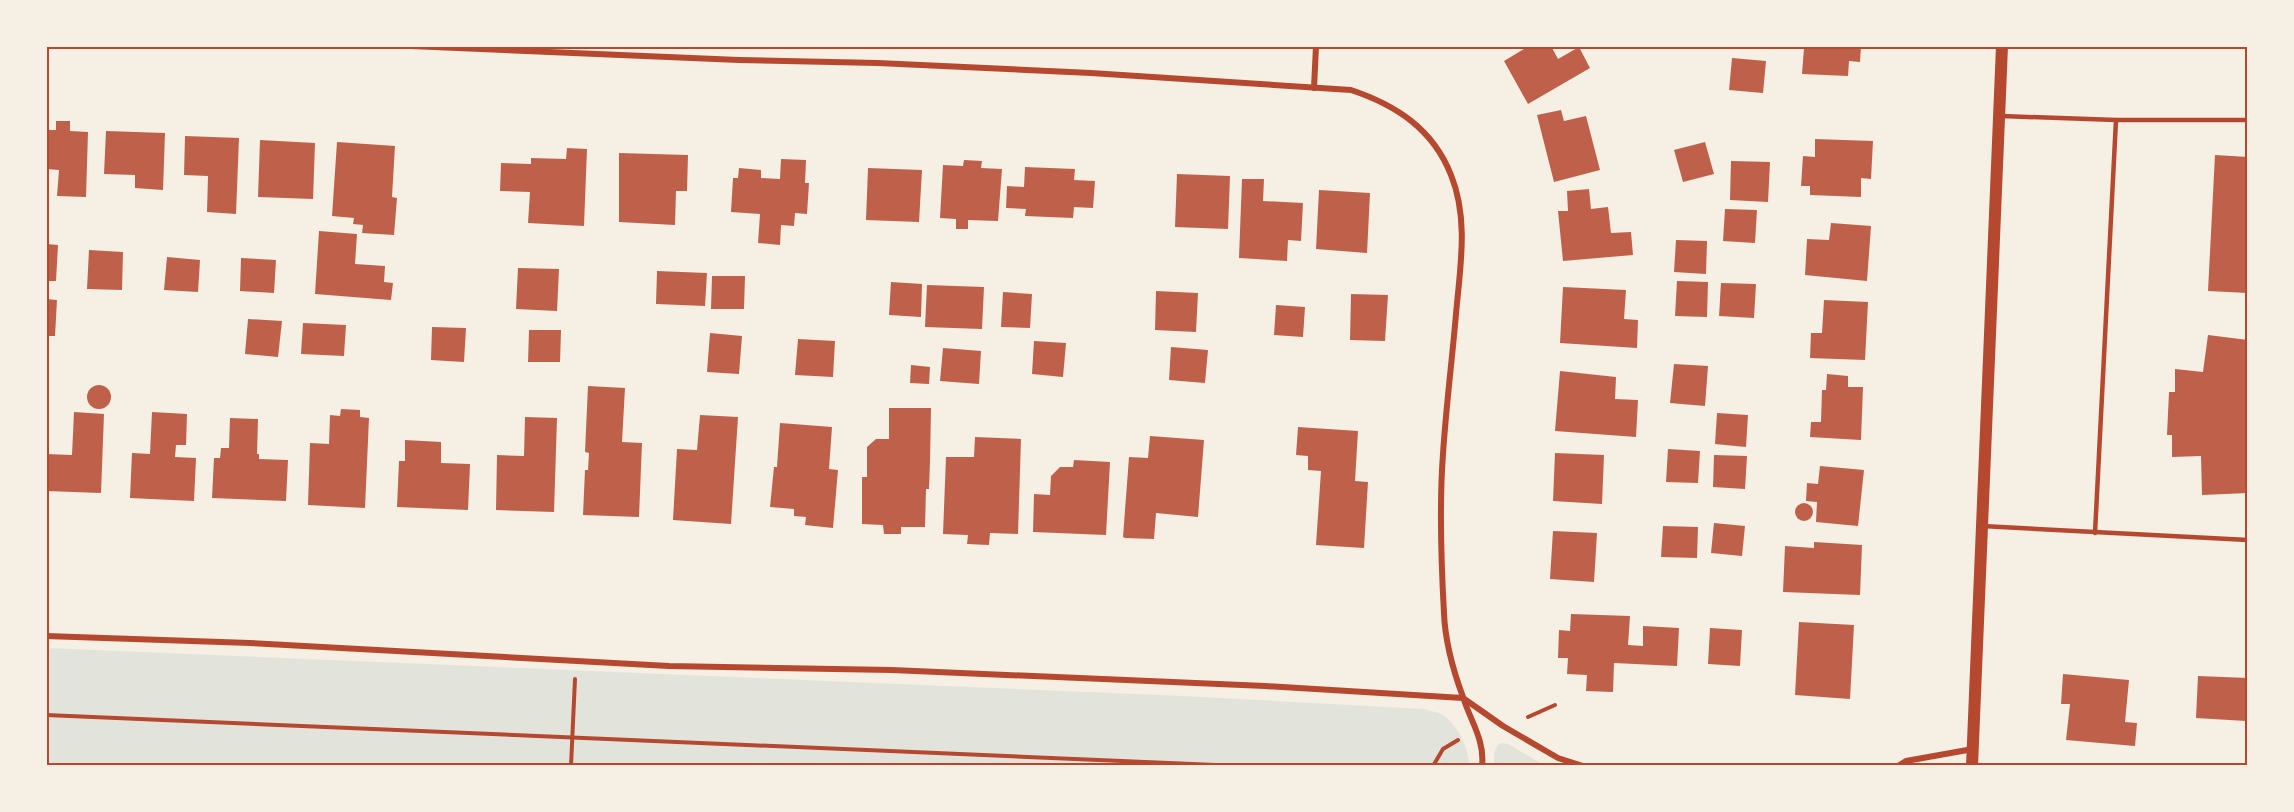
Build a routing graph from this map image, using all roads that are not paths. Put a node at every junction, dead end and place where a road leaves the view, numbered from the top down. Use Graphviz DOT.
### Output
graph roads {
  1 [pos="411,46"];
  2 [pos="1316,46"];
  3 [pos="2002,46"];
  4 [pos="1314,88"];
  5 [pos="1999,116"];
  6 [pos="2116,120"];
  7 [pos="2247,120"];
  8 [pos="1982,525"];
  9 [pos="2095,533"];
  10 [pos="2247,540"];
  11 [pos="46,636"];
  12 [pos="1463,698"];
  13 [pos="1973,748"];
  14 [pos="1482,765"];
  15 [pos="1583,765"];
  16 [pos="1898,765"];
  17 [pos="1972,765"];
  1 -- 4 [label="street"];
  2 -- 4 [label="street"];
  3 -- 5 [label="main road"];
  4 -- 12 [label="street"];
  5 -- 6 [label="lane"];
  5 -- 8 [label="main road"];
  6 -- 7 [label="lane"];
  6 -- 9 [label="lane"];
  8 -- 9 [label="lane"];
  8 -- 13 [label="main road"];
  9 -- 10 [label="lane"];
  11 -- 12 [label="street"];
  12 -- 14 [label="street"];
  12 -- 15 [label="street"];
  13 -- 16 [label="street"];
  13 -- 17 [label="main road"];
}
